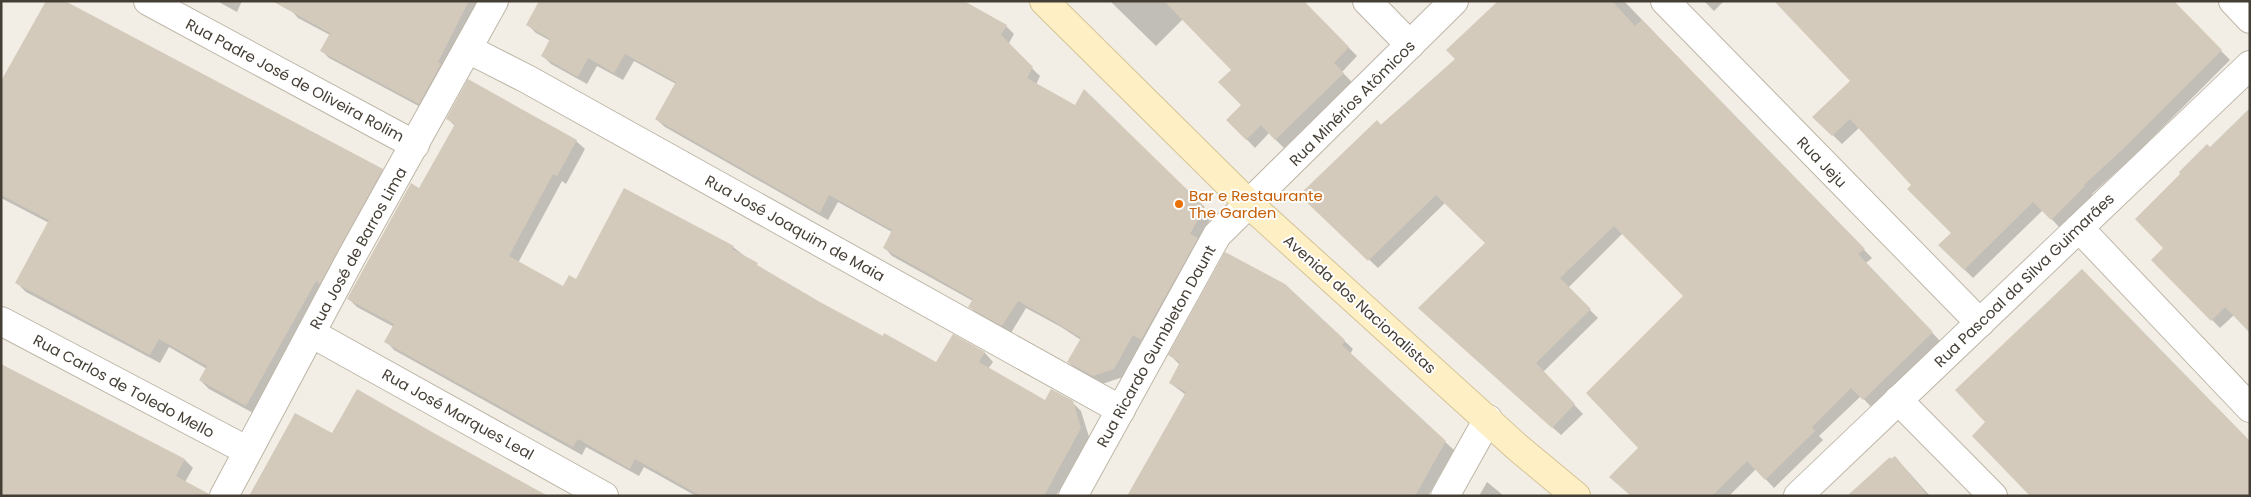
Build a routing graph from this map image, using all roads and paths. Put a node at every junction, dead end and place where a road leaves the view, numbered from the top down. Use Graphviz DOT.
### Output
graph roads {
  1 [pos="148,1"];
  2 [pos="494,1"];
  3 [pos="1044,1"];
  4 [pos="1367,1"];
  5 [pos="1454,1"];
  6 [pos="1665,1"];
  7 [pos="2233,1"];
  8 [pos="2250,18"];
  9 [pos="1410,45"];
  10 [pos="468,49"];
  11 [pos="2250,65"];
  12 [pos="415,144"];
  13 [pos="1249,204"];
  14 [pos="2079,228"];
  15 [pos="1,321"];
  16 [pos="1980,323"];
  17 [pos="312,333"];
  18 [pos="1898,400"];
  19 [pos="2250,408"];
  20 [pos="1120,410"];
  21 [pos="1488,419"];
  22 [pos="248,451"];
  23 [pos="224,496"];
  24 [pos="604,496"];
  25 [pos="1072,496"];
  26 [pos="1445,496"];
  27 [pos="1576,496"];
  28 [pos="1798,496"];
  29 [pos="1993,496"];
  1 -- 12 [label="street, Rua Padre José de Oliveira Rolim"];
  2 -- 10 [label="street, Rua José de Barros Lima"];
  3 -- 13 [label="main road, Avenida dos Nacionalistas"];
  4 -- 9 [label="street"];
  5 -- 9 [label="street, Rua Minérios Atômicos"];
  6 -- 16 [label="street, Rua Jeju"];
  7 -- 8 [label="street"];
  9 -- 13 [label="street, Rua Minérios Atômicos"];
  10 -- 12 [label="street, Rua José de Barros Lima"];
  10 -- 20 [label="street, Rua José Joaquim de Maia"];
  11 -- 14 [label="street, Rua Pascoal da Silva Guimarães"];
  12 -- 17 [label="street, Rua José de Barros Lima"];
  13 -- 20 [label="street, Rua Ricardo Gumbleton Daunt"];
  13 -- 21 [label="main road, Avenida dos Nacionalistas"];
  14 -- 16 [label="street, Rua Pascoal da Silva Guimarães"];
  14 -- 19 [label="street"];
  15 -- 22 [label="street, Rua Carlos de Toledo Mello"];
  16 -- 18 [label="street, Rua Pascoal da Silva Guimarães"];
  17 -- 22 [label="street, Rua José de Barros Lima"];
  17 -- 24 [label="street, Rua José Marques Leal"];
  18 -- 28 [label="street, Rua Pascoal da Silva Guimarães"];
  18 -- 29 [label="street"];
  20 -- 25 [label="street, Rua Ricardo Gumbleton Daunt"];
  21 -- 26 [label="street"];
  21 -- 27 [label="main road, Avenida dos Nacionalistas"];
  22 -- 23 [label="street, Rua José de Barros Lima"];
}
